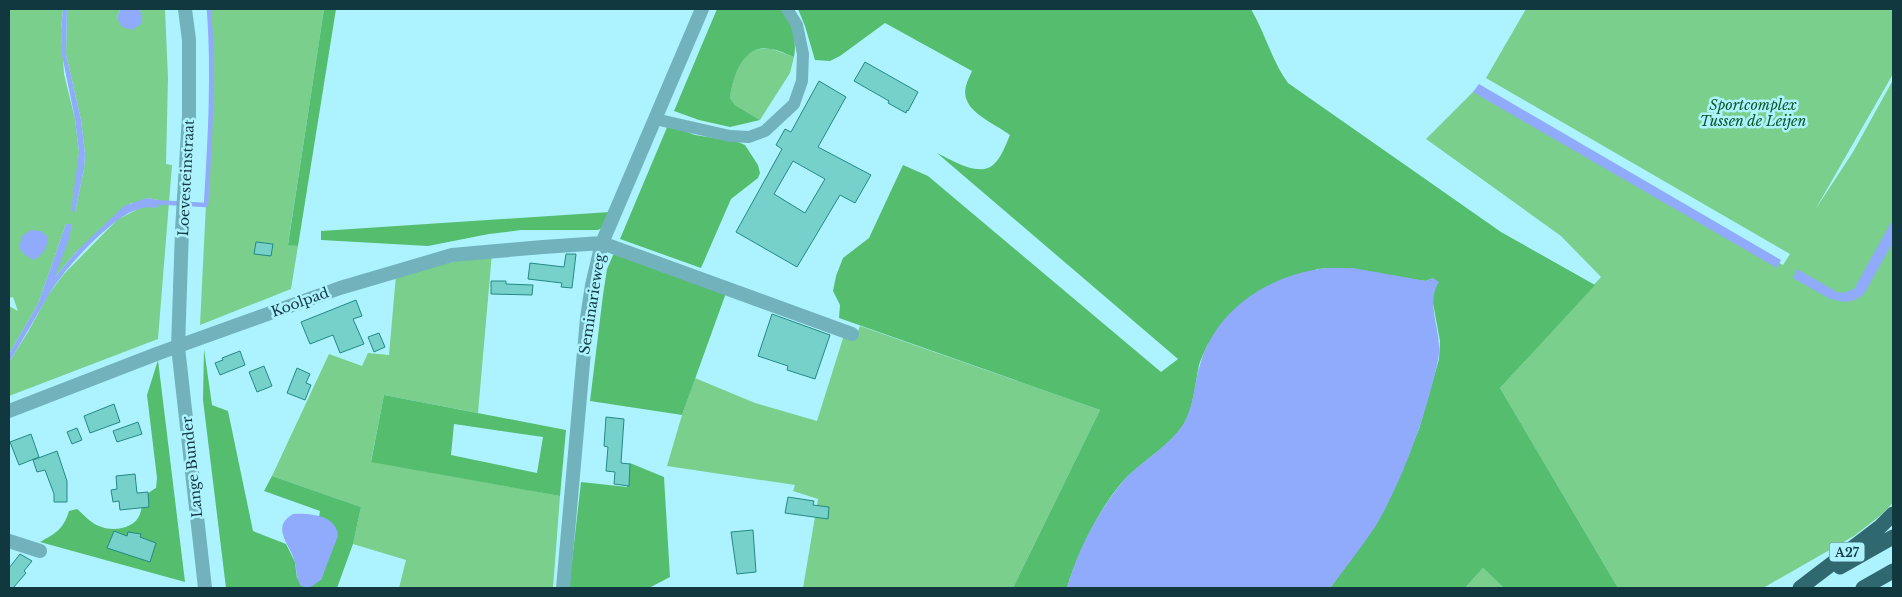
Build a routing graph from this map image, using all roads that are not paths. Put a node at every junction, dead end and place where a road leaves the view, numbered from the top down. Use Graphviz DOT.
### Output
graph roads {
  1 [pos="186,9"];
  2 [pos="702,9"];
  3 [pos="787,9"];
  4 [pos="655,119"];
  5 [pos="602,243"];
  6 [pos="852,334"];
  7 [pos="178,347"];
  8 [pos="9,411"];
  9 [pos="1893,514"];
  10 [pos="1893,537"];
  11 [pos="9,541"];
  12 [pos="40,550"];
  13 [pos="1893,571"];
  14 [pos="205,588"];
  15 [pos="564,588"];
  16 [pos="1800,588"];
  17 [pos="1804,588"];
  18 [pos="1863,588"];
  1 -- 7 [label="street, Loevesteinstraat"];
  2 -- 4 [label="street, Seminarieweg"];
  3 -- 4 [label="street"];
  4 -- 5 [label="street, Seminarieweg"];
  5 -- 6 [label="street"];
  5 -- 7 [label="street, Koolpad"];
  5 -- 15 [label="street, Seminarieweg"];
  7 -- 8 [label="street, Koolpad"];
  7 -- 14 [label="street, Lange Bunder"];
  9 -- 16 [label="highway, A27"];
  10 -- 17 [label="highway, A27"];
  11 -- 12 [label="street"];
  13 -- 18 [label="highway"];
}
